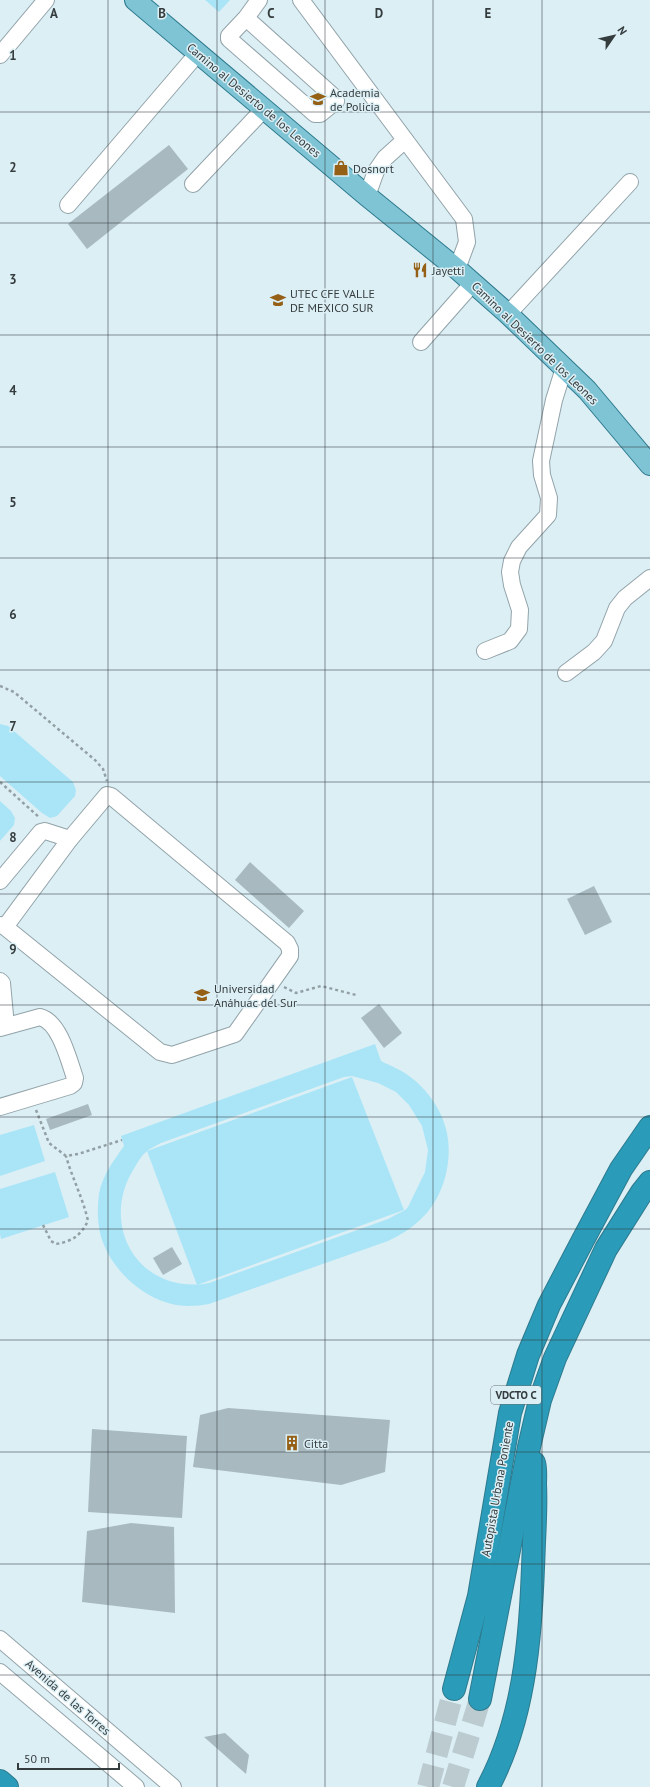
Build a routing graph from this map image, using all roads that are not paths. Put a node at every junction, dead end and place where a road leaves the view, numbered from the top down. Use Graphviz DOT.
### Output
graph roads {
  1 [pos="46,0"];
  2 [pos="135,0"];
  3 [pos="259,0"];
  4 [pos="300,0"];
  5 [pos="246,18"];
  6 [pos="198,53"];
  7 [pos="0,55"];
  8 [pos="264,109"];
  9 [pos="405,140"];
  10 [pos="630,182"];
  11 [pos="193,184"];
  12 [pos="367,196"];
  13 [pos="68,205"];
  14 [pos="457,269"];
  15 [pos="473,283"];
  16 [pos="508,314"];
  17 [pos="421,342"];
  18 [pos="564,368"];
  19 [pos="650,465"];
  20 [pos="650,578"];
  21 [pos="485,651"];
  22 [pos="566,672"];
  23 [pos="70,839"];
  24 [pos="0,881"];
  25 [pos="4,921"];
  26 [pos="0,981"];
  27 [pos="3,1027"];
  28 [pos="0,1107"];
  29 [pos="650,1127"];
  30 [pos="650,1182"];
  31 [pos="529,1447"];
  32 [pos="0,1639"];
  33 [pos="0,1672"];
  34 [pos="454,1689"];
  35 [pos="480,1700"];
  36 [pos="0,1781"];
  37 [pos="7,1787"];
  38 [pos="136,1787"];
  39 [pos="173,1787"];
  40 [pos="488,1787"];
  1 -- 7 [label="street"];
  2 -- 6 [label="main road, Camino al Desierto de los Leones"];
  3 -- 5 [label="street"];
  4 -- 9 [label="street"];
  5 -- 5 [label="street"];
  6 -- 8 [label="main road, Camino al Desierto de los Leones"];
  6 -- 13 [label="street"];
  8 -- 11 [label="street"];
  8 -- 12 [label="main road, Camino al Desierto de los Leones"];
  9 -- 12 [label="street"];
  9 -- 14 [label="street"];
  10 -- 16 [label="street"];
  12 -- 14 [label="main road, Camino al Desierto de los Leones"];
  14 -- 15 [label="main road, Camino al Desierto de los Leones"];
  15 -- 16 [label="main road, Camino al Desierto de los Leones"];
  15 -- 17 [label="street"];
  16 -- 18 [label="main road, Camino al Desierto de los Leones"];
  18 -- 19 [label="main road, Camino al Desierto de los Leones"];
  18 -- 21 [label="street"];
  20 -- 22 [label="street"];
  23 -- 24 [label="street"];
  23 -- 25 [label="street"];
  23 -- 25 [label="street"];
  26 -- 27 [label="street"];
  27 -- 28 [label="street"];
  29 -- 34 [label="highway, Autopista Urbana Poniente / VDCTO C"];
  30 -- 31 [label="highway, Autopista Urbana Poniente / VDCTO C"];
  31 -- 35 [label="highway, Autopista Urbana Poniente / VDCTO C"];
  31 -- 40 [label="highway"];
  32 -- 39 [label="street, Avenida de las Torres"];
  33 -- 38 [label="street, Avenida de las Torres"];
  36 -- 37 [label="highway"];
}
